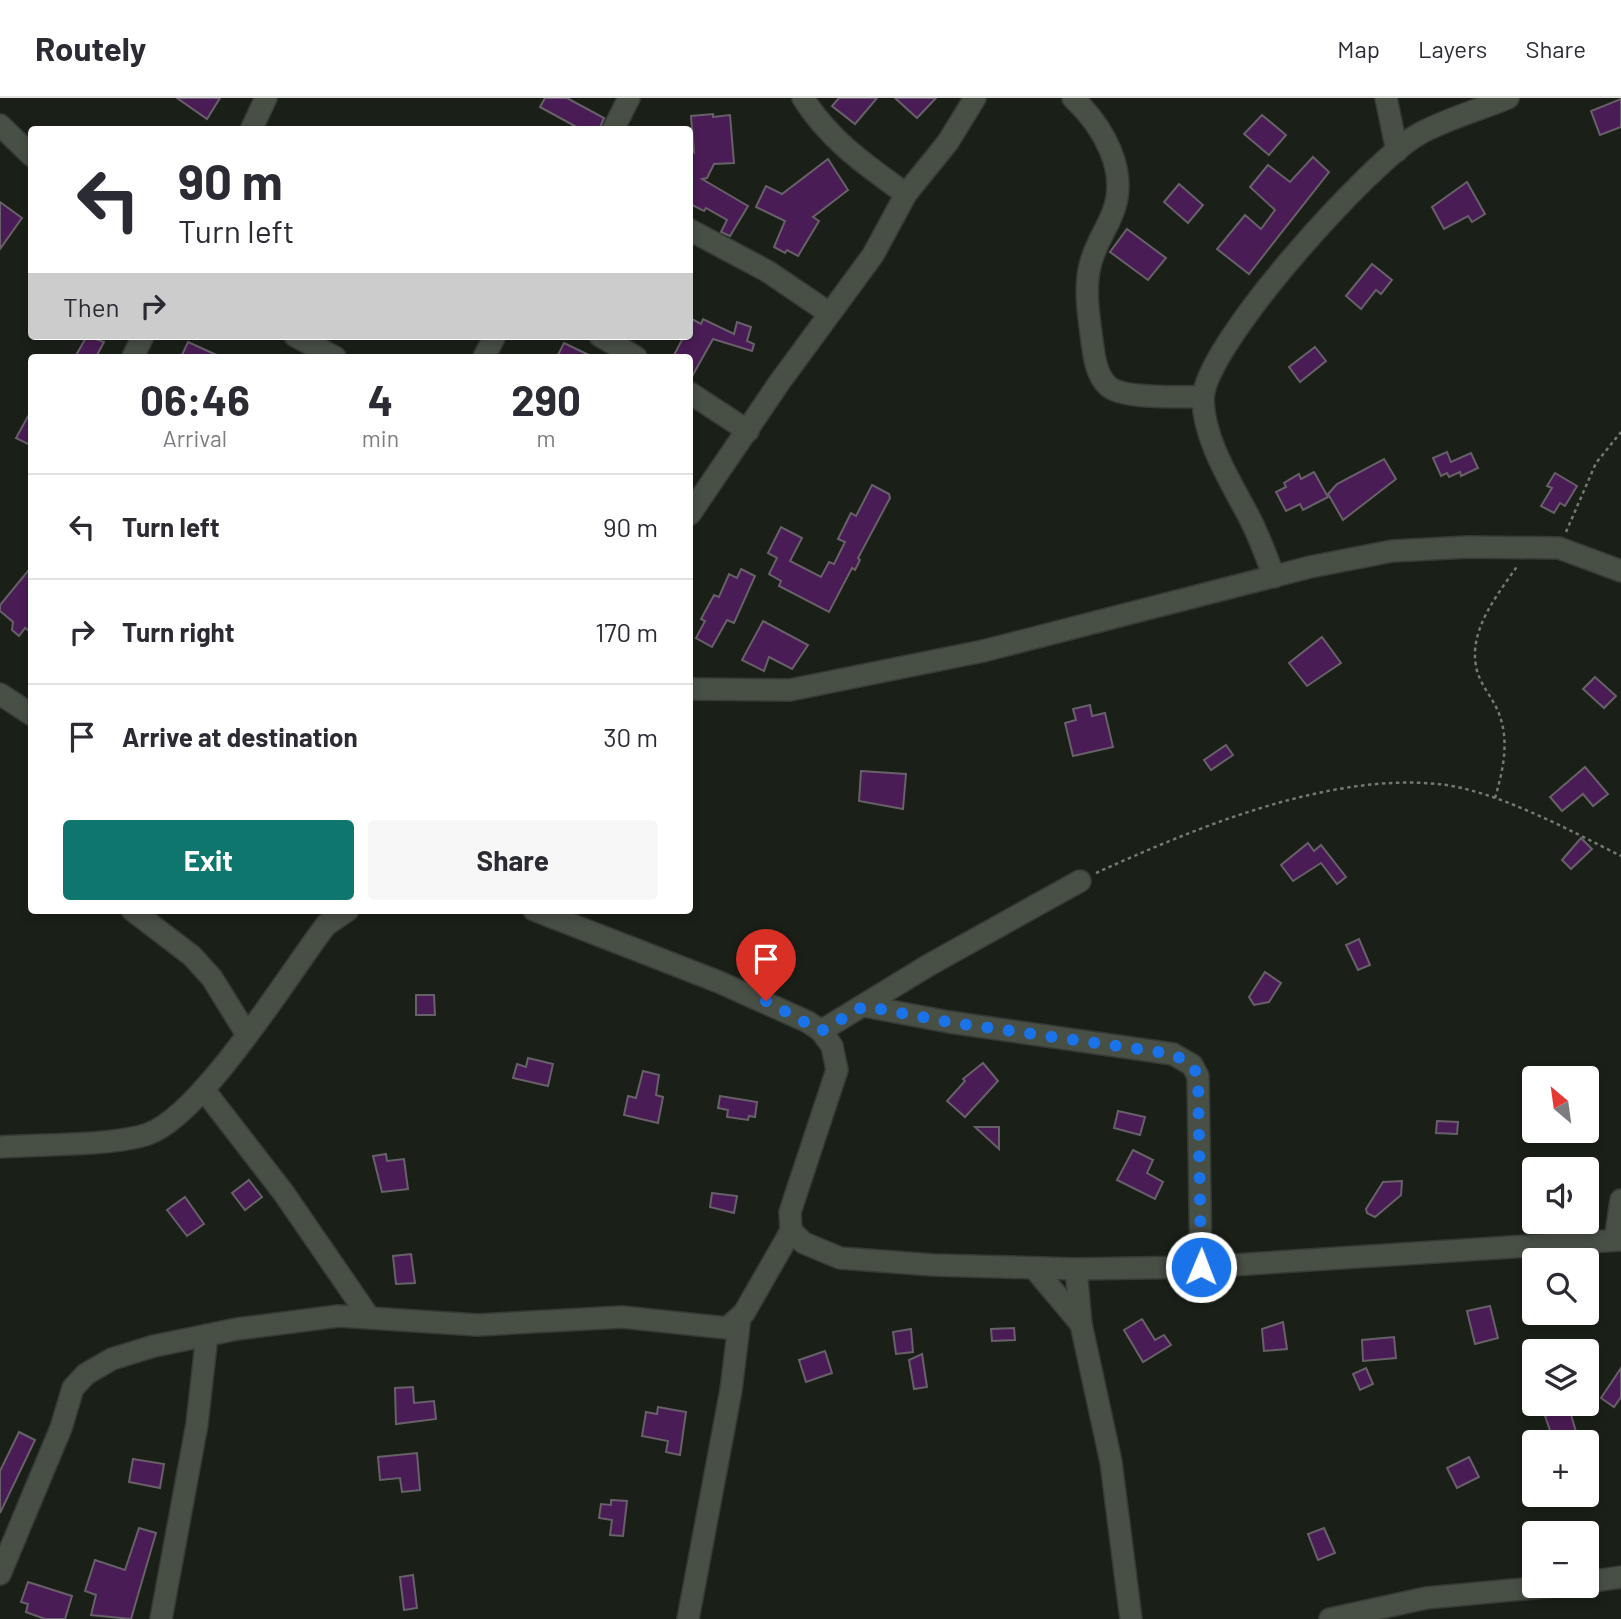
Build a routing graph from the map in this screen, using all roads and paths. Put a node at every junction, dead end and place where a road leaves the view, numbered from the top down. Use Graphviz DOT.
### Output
graph roads {
  1 [pos="266,98"];
  2 [pos="629,98"];
  3 [pos="803,98"];
  4 [pos="975,98"];
  5 [pos="1073,98"];
  6 [pos="1386,98"];
  7 [pos="1508,98"];
  8 [pos="0,125"];
  9 [pos="253,126"];
  10 [pos="615,126"];
  11 [pos="1397,151"];
  12 [pos="28,152"];
  13 [pos="906,194"];
  14 [pos="693,232"];
  15 [pos="829,313"];
  16 [pos="303,340"];
  17 [pos="607,340"];
  18 [pos="329,354"];
  19 [pos="631,354"];
  20 [pos="693,395"];
  21 [pos="1203,397"];
  22 [pos="748,431"];
  23 [pos="1621,432"];
  24 [pos="693,510"];
  25 [pos="1529,547"];
  26 [pos="1559,548"];
  27 [pos="1621,572"];
  28 [pos="1275,577"];
  29 [pos="693,689"];
  30 [pos="0,694"];
  31 [pos="28,712"];
  32 [pos="1495,800"];
  33 [pos="1621,856"];
  34 [pos="1080,881"];
  35 [pos="137,914"];
  36 [pos="339,914"];
  37 [pos="544,914"];
  38 [pos="864,1006"];
  39 [pos="821,1031"];
  40 [pos="246,1032"];
  41 [pos="204,1090"];
  42 [pos="0,1147"];
  43 [pos="1621,1200"];
  44 [pos="791,1231"];
  45 [pos="1618,1240"];
  46 [pos="1201,1267"];
  47 [pos="1034,1268"];
  48 [pos="1076,1269"];
  49 [pos="369,1317"];
  50 [pos="740,1317"];
  51 [pos="1081,1324"];
  52 [pos="207,1335"];
  53 [pos="0,1574"];
  54 [pos="1621,1577"];
  55 [pos="1599,1580"];
  56 [pos="1522,1589"];
  57 [pos="161,1619"];
  58 [pos="688,1619"];
  59 [pos="1131,1619"];
  60 [pos="1330,1619"];
  1 -- 9 [label="street"];
  2 -- 10 [label="street"];
  3 -- 13 [label="street"];
  4 -- 13 [label="street"];
  5 -- 21 [label="street"];
  6 -- 11 [label="street"];
  7 -- 11 [label="street"];
  8 -- 12 [label="street"];
  11 -- 21 [label="street"];
  13 -- 15 [label="street"];
  14 -- 15 [label="street"];
  15 -- 22 [label="street"];
  16 -- 18 [label="street"];
  17 -- 19 [label="street"];
  20 -- 22 [label="street"];
  21 -- 28 [label="street"];
  22 -- 24 [label="street"];
  23 -- 26 [label="path"];
  25 -- 26 [label="street"];
  25 -- 28 [label="street"];
  25 -- 32 [label="path"];
  26 -- 27 [label="street"];
  28 -- 29 [label="street"];
  30 -- 31 [label="street"];
  32 -- 33 [label="path"];
  32 -- 34 [label="path"];
  34 -- 38 [label="street"];
  35 -- 40 [label="street"];
  36 -- 40 [label="street"];
  37 -- 39 [label="street"];
  38 -- 39 [label="street"];
  38 -- 46 [label="street"];
  39 -- 44 [label="street"];
  40 -- 41 [label="street"];
  41 -- 42 [label="street"];
  41 -- 49 [label="street"];
  43 -- 45 [label="street"];
  44 -- 47 [label="street"];
  44 -- 50 [label="street"];
  45 -- 46 [label="street"];
  46 -- 48 [label="street"];
  47 -- 48 [label="street"];
  47 -- 51 [label="street"];
  48 -- 51 [label="street"];
  49 -- 50 [label="street"];
  49 -- 52 [label="street"];
  50 -- 58 [label="street"];
  51 -- 59 [label="street"];
  52 -- 53 [label="street"];
  52 -- 57 [label="street"];
  54 -- 55 [label="street"];
  56 -- 60 [label="street"];
}
